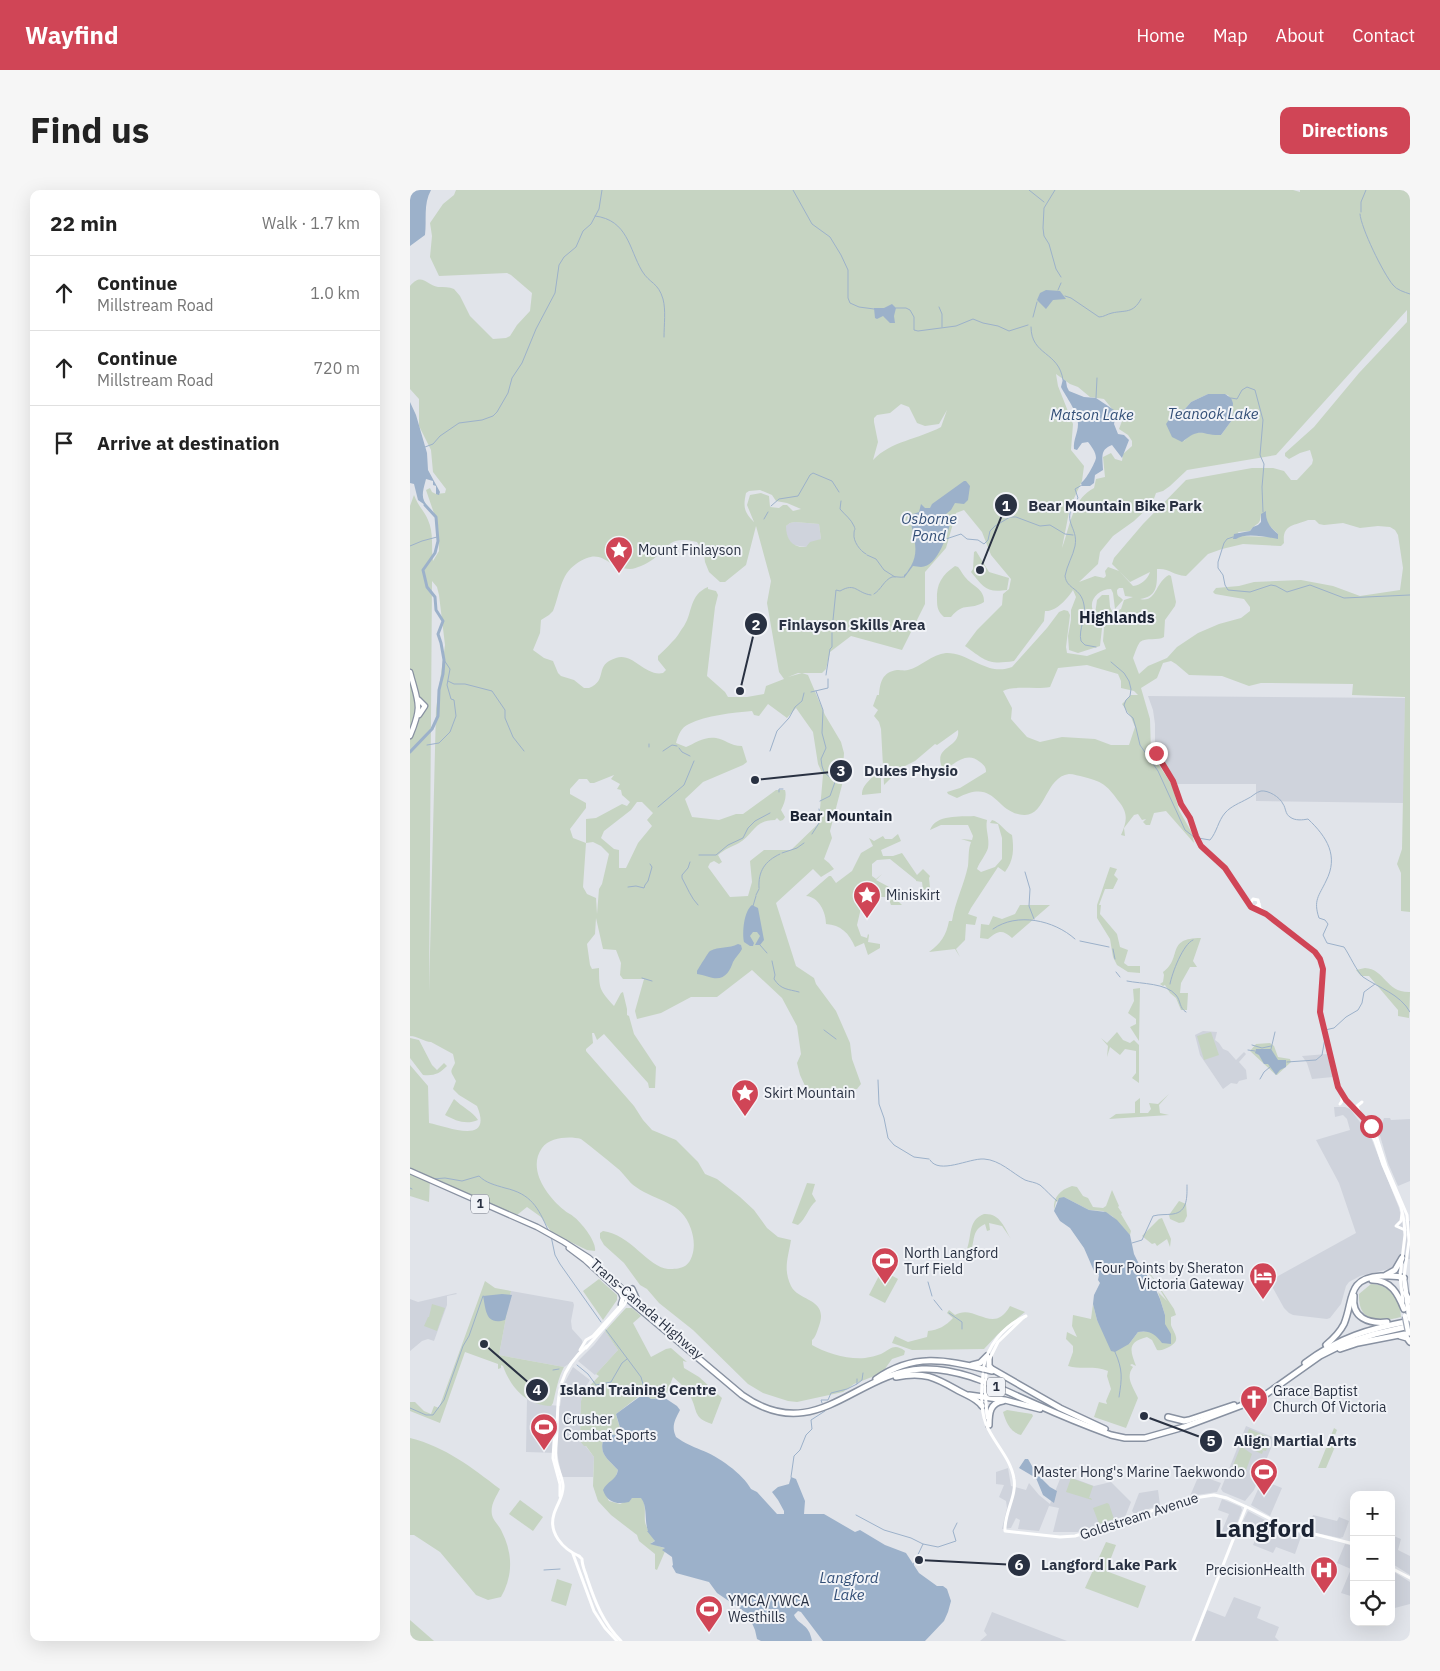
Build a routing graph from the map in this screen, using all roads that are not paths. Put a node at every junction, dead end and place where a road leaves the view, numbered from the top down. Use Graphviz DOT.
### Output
graph roads {
  1 [pos="410,670"];
  2 [pos="410,736"];
  3 [pos="1153,746"];
  4 [pos="1244,896"];
  5 [pos="1254,899"];
  6 [pos="1250,904"];
  7 [pos="1259,904"];
  8 [pos="1254,908"];
  9 [pos="1266,914"];
  10 [pos="1341,1093"];
  11 [pos="1362,1102"];
  12 [pos="1340,1104"];
  13 [pos="1361,1116"];
  14 [pos="1366,1120"];
  15 [pos="410,1172"];
  16 [pos="1403,1212"];
  17 [pos="508,1214"];
  18 [pos="1405,1230"];
  19 [pos="549,1236"];
  20 [pos="1410,1249"];
  21 [pos="1402,1258"];
  22 [pos="1405,1266"];
  23 [pos="601,1274"];
  24 [pos="1380,1276"];
  25 [pos="1402,1277"];
  26 [pos="632,1289"];
  27 [pos="621,1290"];
  28 [pos="1405,1293"];
  29 [pos="629,1297"];
  30 [pos="1410,1301"];
  31 [pos="637,1304"];
  32 [pos="623,1305"];
  33 [pos="1408,1316"];
  34 [pos="1409,1332"];
  35 [pos="1392,1336"];
  36 [pos="1410,1342"];
  37 [pos="588,1343"];
  38 [pos="988,1357"];
  39 [pos="573,1362"];
  40 [pos="969,1365"];
  41 [pos="1298,1368"];
  42 [pos="985,1372"];
  43 [pos="998,1372"];
  44 [pos="876,1380"];
  45 [pos="1265,1395"];
  46 [pos="969,1396"];
  47 [pos="983,1397"];
  48 [pos="1005,1400"];
  49 [pos="1234,1405"];
  50 [pos="982,1406"];
  51 [pos="1168,1417"];
  52 [pos="989,1425"];
  53 [pos="1105,1429"];
  54 [pos="1111,1435"];
  55 [pos="993,1437"];
  56 [pos="1246,1506"];
  57 [pos="1350,1543"];
  58 [pos="571,1551"];
  59 [pos="579,1556"];
  60 [pos="575,1561"];
  61 [pos="582,1562"];
  62 [pos="1395,1570"];
  63 [pos="1410,1578"];
  64 [pos="601,1622"];
  65 [pos="600,1631"];
  66 [pos="617,1641"];
  67 [pos="621,1641"];
  68 [pos="1193,1641"];
  1 -- 2 [label="main road"];
  3 -- 4 [label="main road"];
  4 -- 5 [label="main road"];
  4 -- 6 [label="main road"];
  5 -- 6 [label="main road"];
  5 -- 7 [label="main road"];
  6 -- 8 [label="main road"];
  7 -- 8 [label="main road"];
  7 -- 9 [label="main road"];
  8 -- 9 [label="main road"];
  9 -- 10 [label="main road"];
  10 -- 12 [label="main road"];
  10 -- 13 [label="main road"];
  11 -- 13 [label="main road"];
  13 -- 14 [label="main road"];
  14 -- 16 [label="main road"];
  14 -- 22 [label="main road"];
  15 -- 17 [label="main road, Trans-Canada Highway / 1"];
  15 -- 19 [label="main road, Trans-Canada Highway / 1"];
  16 -- 18 [label="main road"];
  16 -- 18 [label="main road"];
  17 -- 19 [label="main road"];
  17 -- 27 [label="main road, Trans-Canada Highway / 1"];
  18 -- 21 [label="main road"];
  19 -- 23 [label="main road, Trans-Canada Highway / 1"];
  20 -- 22 [label="main road"];
  21 -- 24 [label="highway"];
  21 -- 25 [label="main road"];
  22 -- 25 [label="main road"];
  23 -- 27 [label="main road, Trans-Canada Highway / 1"];
  23 -- 29 [label="main road"];
  24 -- 25 [label="highway"];
  24 -- 41 [label="highway"];
  25 -- 28 [label="main road"];
  25 -- 33 [label="main road"];
  26 -- 27 [label="main road"];
  26 -- 31 [label="highway"];
  27 -- 29 [label="main road, Trans-Canada Highway / 1"];
  27 -- 32 [label="main road"];
  28 -- 30 [label="highway"];
  28 -- 33 [label="main road"];
  29 -- 31 [label="highway, Trans-Canada Highway / 1"];
  29 -- 32 [label="main road"];
  31 -- 32 [label="highway"];
  31 -- 44 [label="highway, Trans-Canada Highway / 1"];
  32 -- 37 [label="main road"];
  32 -- 37 [label="main road"];
  33 -- 33 [label="highway"];
  33 -- 34 [label="main road, bridge"];
  33 -- 41 [label="highway, Trans-Canada Highway / 1"];
  34 -- 35 [label="highway"];
  34 -- 45 [label="highway, Trans-Canada Highway / 1"];
  35 -- 36 [label="highway"];
  35 -- 45 [label="highway"];
  37 -- 39 [label="main road"];
  37 -- 39 [label="main road"];
  38 -- 38 [label="main road"];
  38 -- 40 [label="highway"];
  38 -- 42 [label="main road"];
  38 -- 43 [label="highway"];
  39 -- 58 [label="main road"];
  40 -- 42 [label="highway"];
  40 -- 44 [label="highway"];
  41 -- 49 [label="highway, Trans-Canada Highway / 1"];
  42 -- 43 [label="highway"];
  42 -- 47 [label="main road, bridge"];
  43 -- 53 [label="highway"];
  44 -- 46 [label="highway"];
  44 -- 53 [label="highway, Trans-Canada Highway / 1"];
  44 -- 54 [label="highway, Trans-Canada Highway / 1"];
  45 -- 54 [label="highway, Trans-Canada Highway / 1"];
  46 -- 47 [label="highway"];
  46 -- 50 [label="highway"];
  47 -- 48 [label="highway"];
  47 -- 50 [label="main road"];
  47 -- 52 [label="main road"];
  48 -- 52 [label="highway"];
  48 -- 54 [label="highway"];
  49 -- 51 [label="highway"];
  49 -- 53 [label="highway, Trans-Canada Highway / 1"];
  50 -- 55 [label="main road"];
  52 -- 55 [label="main road"];
  55 -- 56 [label="main road, Goldstream Avenue"];
  56 -- 57 [label="main road, Goldstream Avenue"];
  56 -- 68 [label="main road"];
  58 -- 59 [label="main road"];
  58 -- 60 [label="main road"];
  59 -- 60 [label="main road"];
  59 -- 61 [label="main road"];
  60 -- 61 [label="main road"];
  60 -- 64 [label="main road"];
  61 -- 67 [label="main road"];
  62 -- 63 [label="main road"];
  64 -- 65 [label="main road"];
  64 -- 66 [label="main road"];
}
